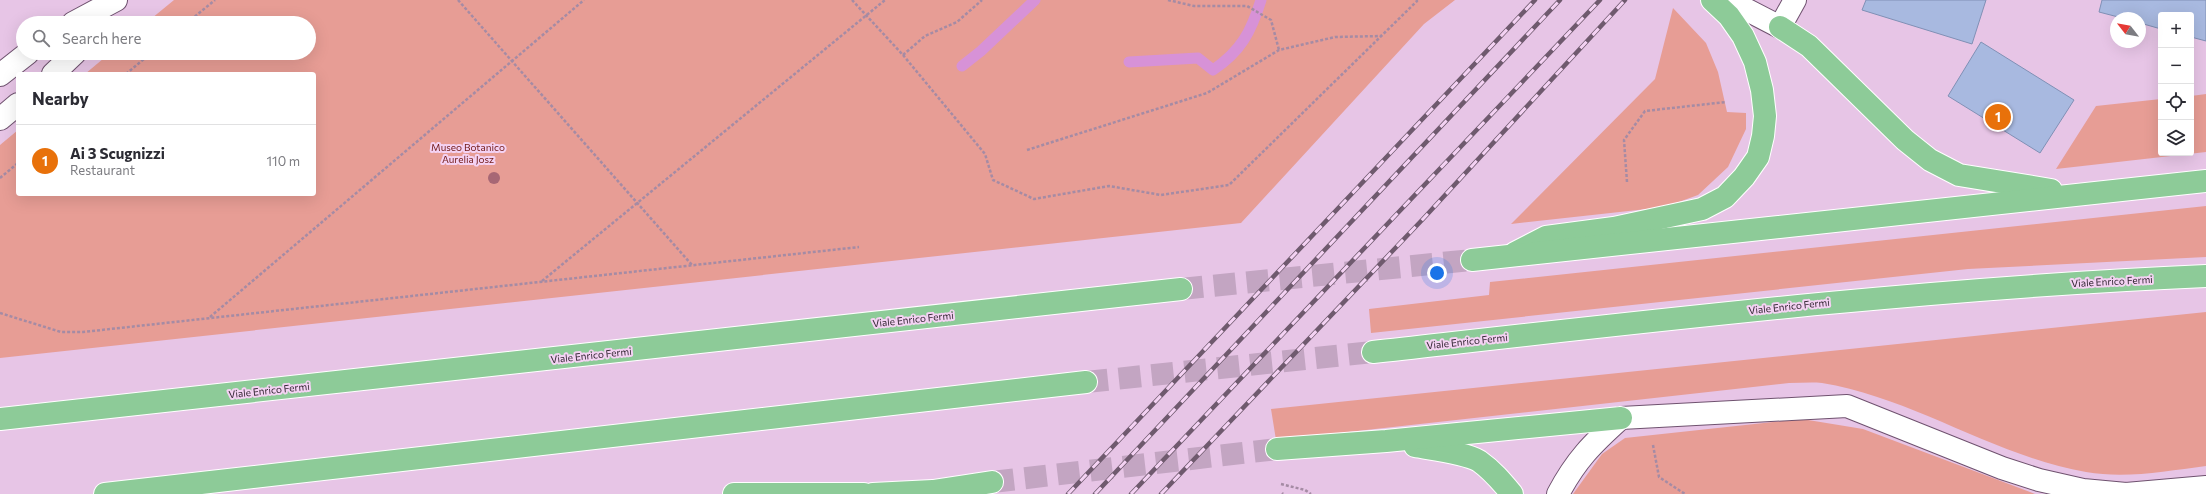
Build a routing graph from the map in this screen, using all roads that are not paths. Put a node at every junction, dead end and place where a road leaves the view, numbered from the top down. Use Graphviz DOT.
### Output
graph roads {
  1 [pos="116,0"];
  2 [pos="127,0"];
  3 [pos="1712,0"];
  4 [pos="1728,0"];
  5 [pos="1795,0"];
  6 [pos="86,16"];
  7 [pos="112,16"];
  8 [pos="1780,27"];
  9 [pos="19,60"];
  10 [pos="68,60"];
  11 [pos="55,72"];
  12 [pos="0,76"];
  13 [pos="16,106"];
  14 [pos="0,119"];
  15 [pos="2206,181"];
  16 [pos="2082,195"];
  17 [pos="1505,258"];
  18 [pos="1472,260"];
  19 [pos="2206,276"];
  20 [pos="1181,289"];
  21 [pos="1373,352"];
  22 [pos="1086,382"];
  23 [pos="1621,418"];
  24 [pos="0,419"];
  25 [pos="1386,441"];
  26 [pos="1277,449"];
  27 [pos="992,482"];
  28 [pos="2206,487"];
  29 [pos="105,494"];
  30 [pos="734,494"];
  31 [pos="864,494"];
  32 [pos="872,494"];
  33 [pos="1512,494"];
  34 [pos="1558,494"];
  1 -- 6 [label="street"];
  2 -- 7 [label="street"];
  3 -- 17 [label="main road"];
  4 -- 8 [label="street"];
  5 -- 8 [label="street"];
  8 -- 16 [label="main road"];
  9 -- 12 [label="street"];
  10 -- 11 [label="street"];
  13 -- 14 [label="street"];
  15 -- 16 [label="main road"];
  16 -- 17 [label="main road"];
  17 -- 18 [label="main road"];
  19 -- 21 [label="main road, Viale Enrico Fermi"];
  20 -- 24 [label="main road, Viale Enrico Fermi"];
  22 -- 29 [label="main road"];
  23 -- 25 [label="main road"];
  23 -- 28 [label="street"];
  23 -- 34 [label="street"];
  25 -- 26 [label="main road"];
  25 -- 33 [label="main road"];
  27 -- 32 [label="main road"];
  30 -- 31 [label="main road"];
}
